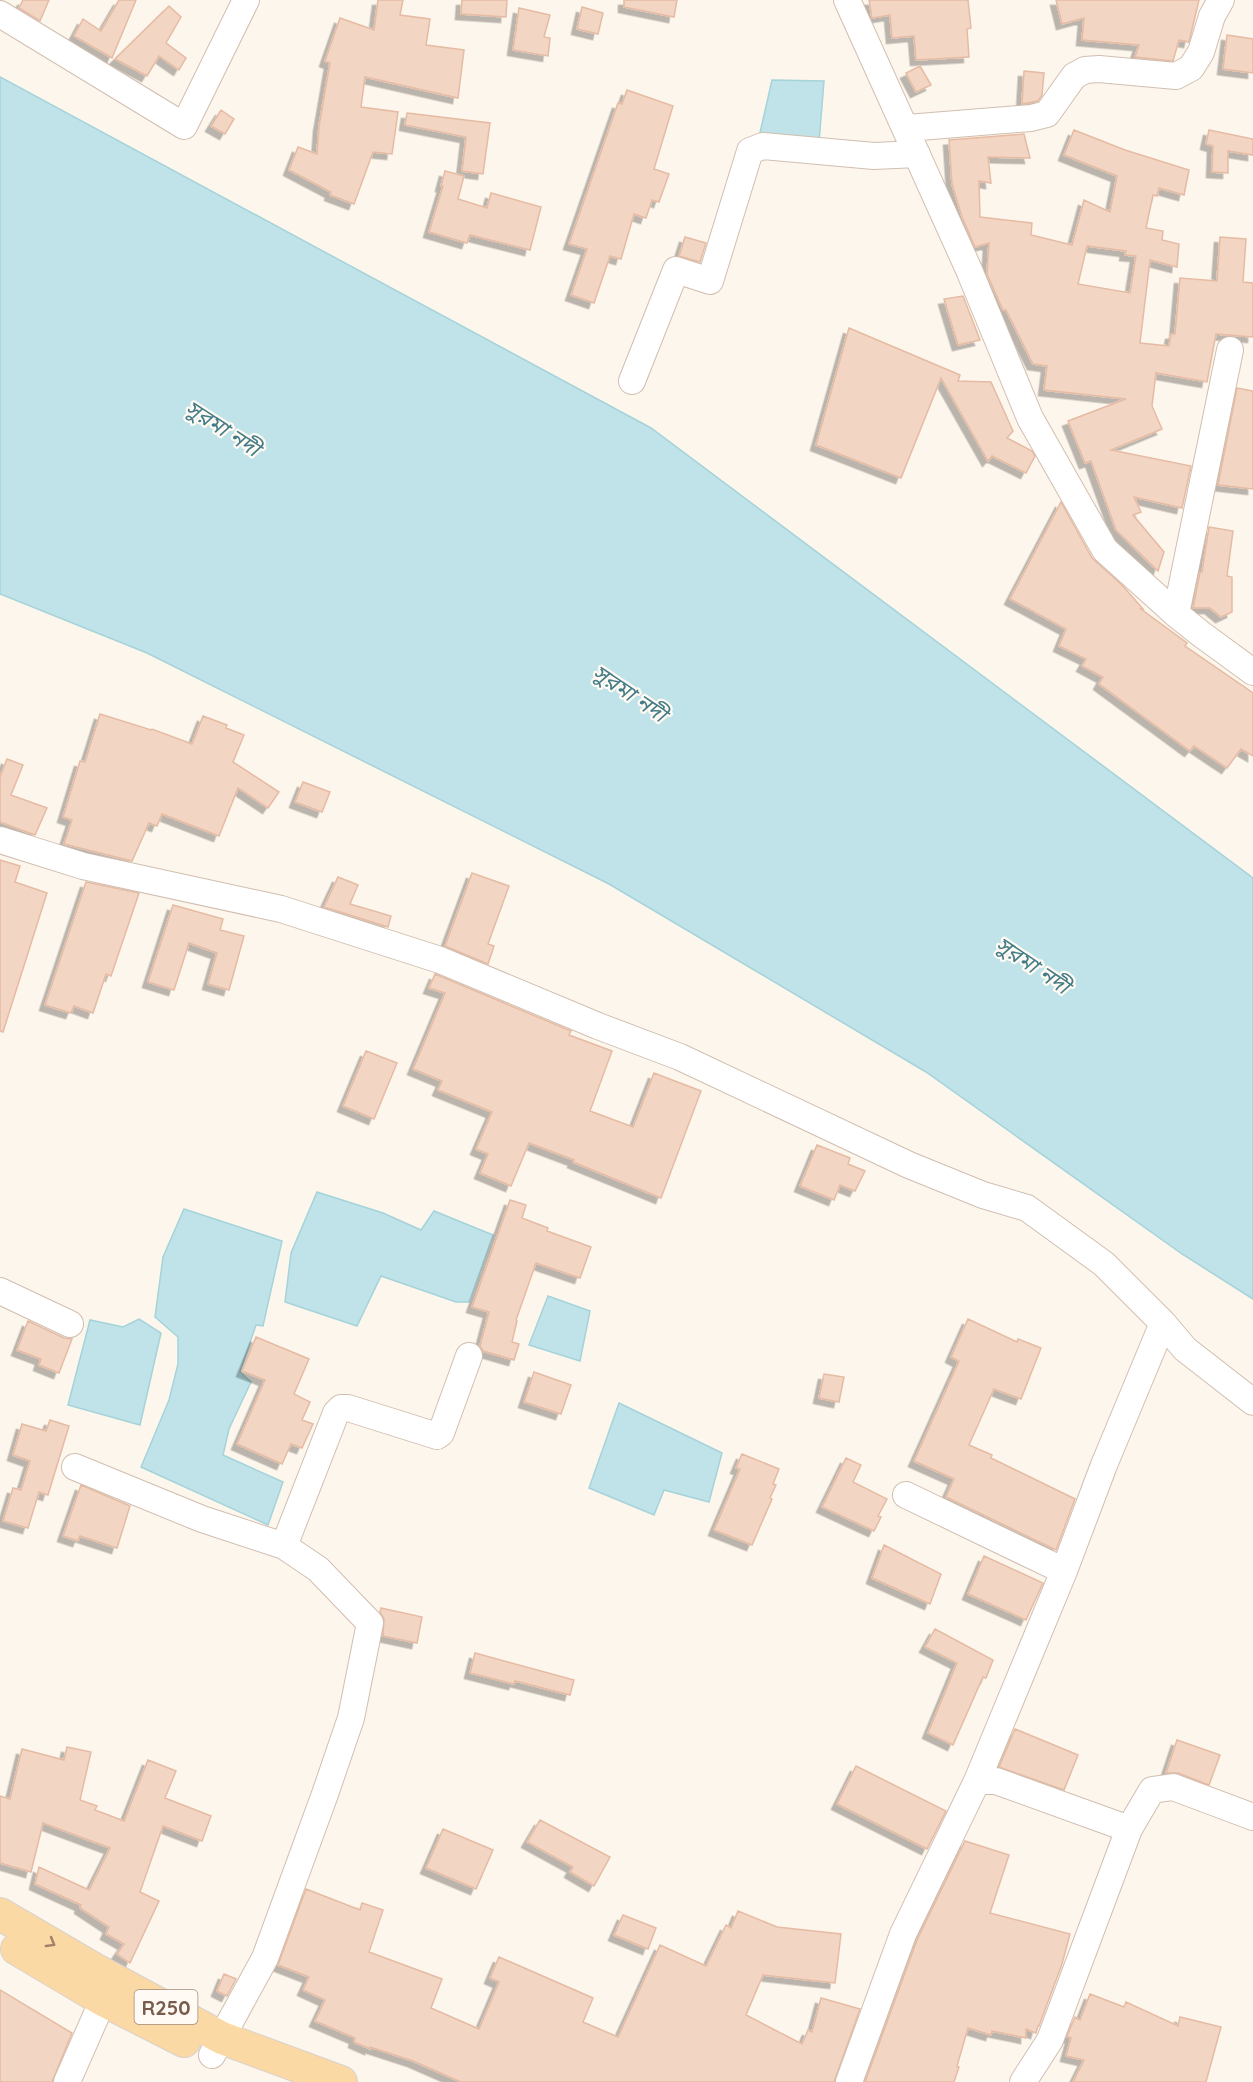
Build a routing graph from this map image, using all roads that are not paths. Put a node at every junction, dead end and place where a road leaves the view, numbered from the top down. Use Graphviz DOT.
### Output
graph roads {
  1 [pos="246,0"];
  2 [pos="847,0"];
  3 [pos="1221,0"];
  4 [pos="0,14"];
  5 [pos="907,128"];
  6 [pos="917,154"];
  7 [pos="1230,350"];
  8 [pos="632,381"];
  9 [pos="1176,614"];
  10 [pos="1253,672"];
  11 [pos="0,840"];
  12 [pos="0,1291"];
  13 [pos="1163,1323"];
  14 [pos="70,1324"];
  15 [pos="469,1356"];
  16 [pos="1253,1402"];
  17 [pos="75,1467"];
  18 [pos="906,1495"];
  19 [pos="284,1546"];
  20 [pos="1064,1571"];
  21 [pos="976,1781"];
  22 [pos="1253,1817"];
  23 [pos="1129,1829"];
  24 [pos="0,1914"];
  25 [pos="0,1939"];
  26 [pos="103,2000"];
  27 [pos="217,2046"];
  28 [pos="67,2082"];
  29 [pos="284,2082"];
  30 [pos="341,2082"];
  31 [pos="849,2082"];
  32 [pos="1023,2082"];
  1 -- 4 [label="street"];
  2 -- 5 [label="street"];
  3 -- 5 [label="street"];
  5 -- 6 [label="street"];
  6 -- 8 [label="street"];
  6 -- 9 [label="street"];
  7 -- 9 [label="street"];
  9 -- 10 [label="street"];
  11 -- 13 [label="street"];
  12 -- 14 [label="street"];
  13 -- 16 [label="street"];
  13 -- 20 [label="street"];
  15 -- 19 [label="street"];
  17 -- 19 [label="street"];
  18 -- 20 [label="street"];
  19 -- 27 [label="street"];
  20 -- 21 [label="street"];
  21 -- 23 [label="street"];
  21 -- 31 [label="street"];
  22 -- 23 [label="street"];
  23 -- 32 [label="street"];
  24 -- 27 [label="main road, R250, one-way"];
  25 -- 26 [label="main road, R250"];
  26 -- 27 [label="main road, R250"];
  26 -- 28 [label="street"];
  27 -- 29 [label="main road, R250"];
  27 -- 30 [label="main road, R250"];
}
